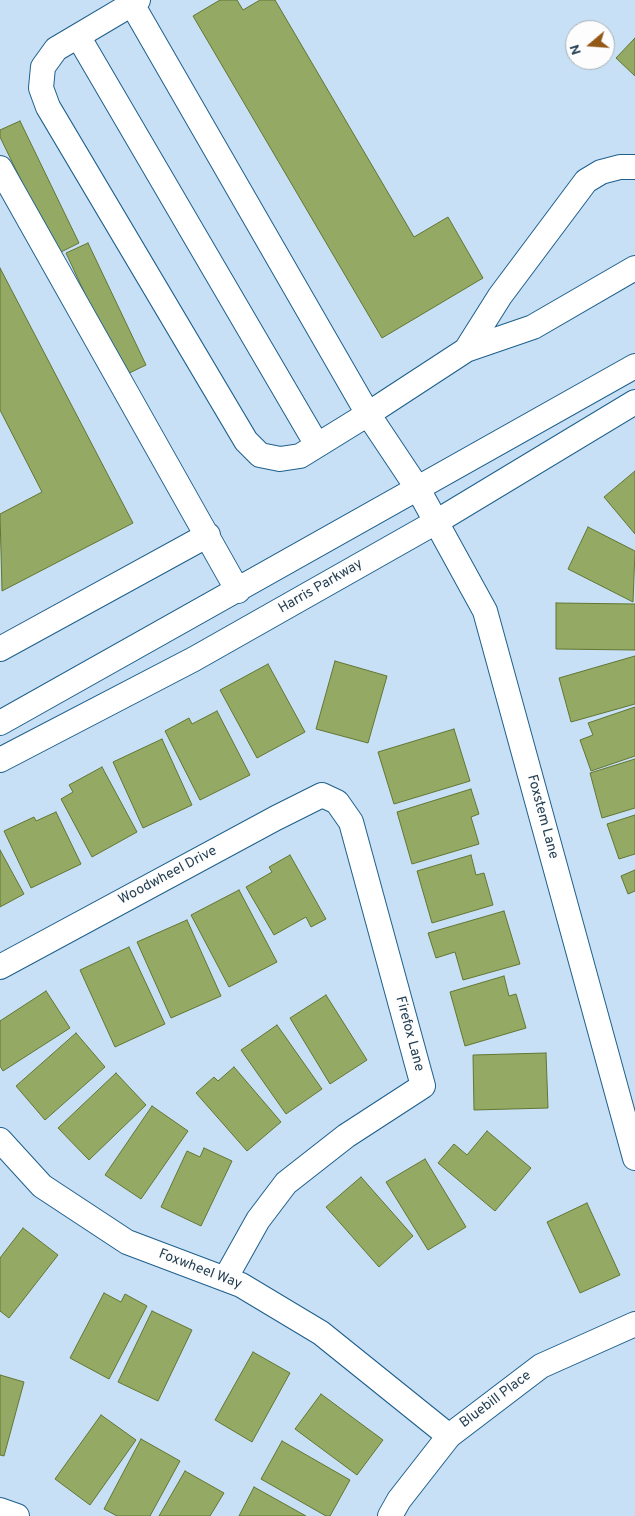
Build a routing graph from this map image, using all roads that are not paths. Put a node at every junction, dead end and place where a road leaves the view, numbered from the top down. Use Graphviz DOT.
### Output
graph roads {
  1 [pos="136,2"];
  2 [pos="78,36"];
  3 [pos="635,167"];
  4 [pos="0,168"];
  5 [pos="635,268"];
  6 [pos="466,350"];
  7 [pos="635,366"];
  8 [pos="635,402"];
  9 [pos="368,414"];
  10 [pos="317,445"];
  11 [pos="418,489"];
  12 [pos="436,522"];
  13 [pos="208,535"];
  14 [pos="238,591"];
  15 [pos="0,649"];
  16 [pos="0,723"];
  17 [pos="0,760"];
  18 [pos="337,802"];
  19 [pos="0,967"];
  20 [pos="0,1140"];
  21 [pos="635,1158"];
  22 [pos="225,1279"];
  23 [pos="635,1324"];
  24 [pos="449,1436"];
  25 [pos="0,1510"];
  26 [pos="17,1516"];
  27 [pos="390,1516"];
  1 -- 2 [label="street"];
  1 -- 9 [label="street, Foxstem Lane"];
  2 -- 10 [label="street"];
  2 -- 10 [label="street"];
  3 -- 6 [label="street"];
  4 -- 13 [label="street"];
  5 -- 6 [label="street"];
  6 -- 9 [label="street"];
  7 -- 11 [label="street"];
  8 -- 12 [label="street, Harris Parkway"];
  9 -- 10 [label="street"];
  9 -- 11 [label="street, Foxstem Lane"];
  11 -- 12 [label="street, Foxstem Lane"];
  11 -- 14 [label="street"];
  12 -- 17 [label="street, Harris Parkway"];
  12 -- 21 [label="street, Foxstem Lane"];
  13 -- 14 [label="street"];
  13 -- 15 [label="street"];
  14 -- 16 [label="street"];
  18 -- 19 [label="street, Woodwheel Drive"];
  18 -- 22 [label="street, Firefox Lane"];
  20 -- 22 [label="street, Foxwheel Way"];
  22 -- 24 [label="street, Foxwheel Way"];
  23 -- 24 [label="street, Bluebill Place"];
  24 -- 27 [label="street, Bluebill Place"];
  25 -- 26 [label="street"];
}
